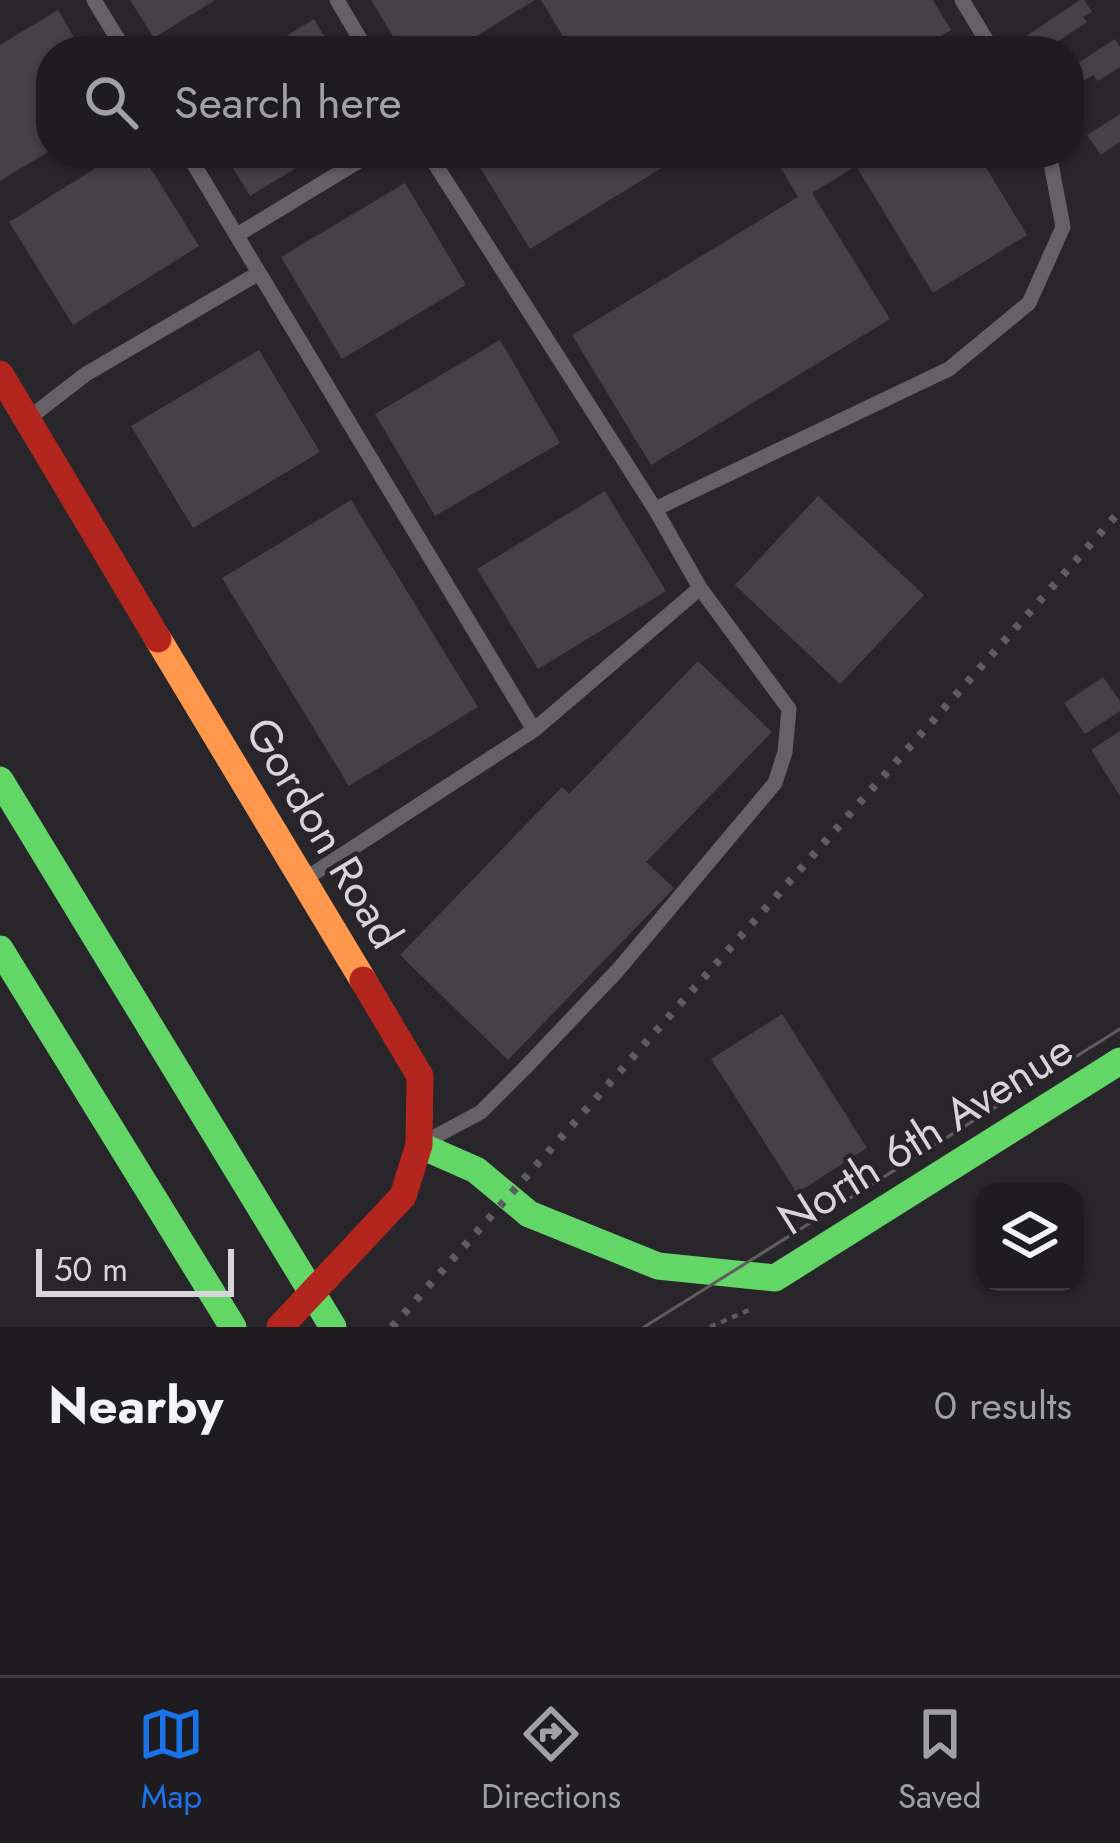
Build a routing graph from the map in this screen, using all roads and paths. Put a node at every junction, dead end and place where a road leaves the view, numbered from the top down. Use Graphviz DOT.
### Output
graph roads {
  1 [pos="94,0"];
  2 [pos="337,0"];
  3 [pos="962,0"];
  4 [pos="116,36"];
  5 [pos="358,36"];
  6 [pos="984,36"];
  7 [pos="196,168"];
  8 [pos="347,168"];
  9 [pos="438,168"];
  10 [pos="1052,168"];
  11 [pos="237,235"];
  12 [pos="260,273"];
  13 [pos="0,374"];
  14 [pos="27,419"];
  15 [pos="655,509"];
  16 [pos="700,588"];
  17 [pos="534,730"];
  18 [pos="0,780"];
  19 [pos="303,880"];
  20 [pos="0,949"];
  21 [pos="1120,1061"];
  22 [pos="419,1145"];
  23 [pos="233,1327"];
  24 [pos="280,1327"];
  25 [pos="333,1327"];
  1 -- 4 [label="lane"];
  2 -- 5 [label="lane"];
  3 -- 6 [label="lane"];
  7 -- 11 [label="lane"];
  8 -- 11 [label="lane"];
  9 -- 15 [label="lane"];
  10 -- 15 [label="lane"];
  11 -- 12 [label="lane"];
  12 -- 14 [label="lane"];
  12 -- 17 [label="lane"];
  13 -- 14 [label="main road, Gordon Road"];
  14 -- 19 [label="main road, Gordon Road"];
  15 -- 16 [label="lane"];
  16 -- 17 [label="lane"];
  16 -- 22 [label="lane"];
  17 -- 19 [label="lane"];
  18 -- 25 [label="main road"];
  19 -- 22 [label="main road, Gordon Road"];
  20 -- 23 [label="main road"];
  21 -- 22 [label="main road, North 6th Avenue"];
  22 -- 24 [label="main road, Gordon Road"];
}
